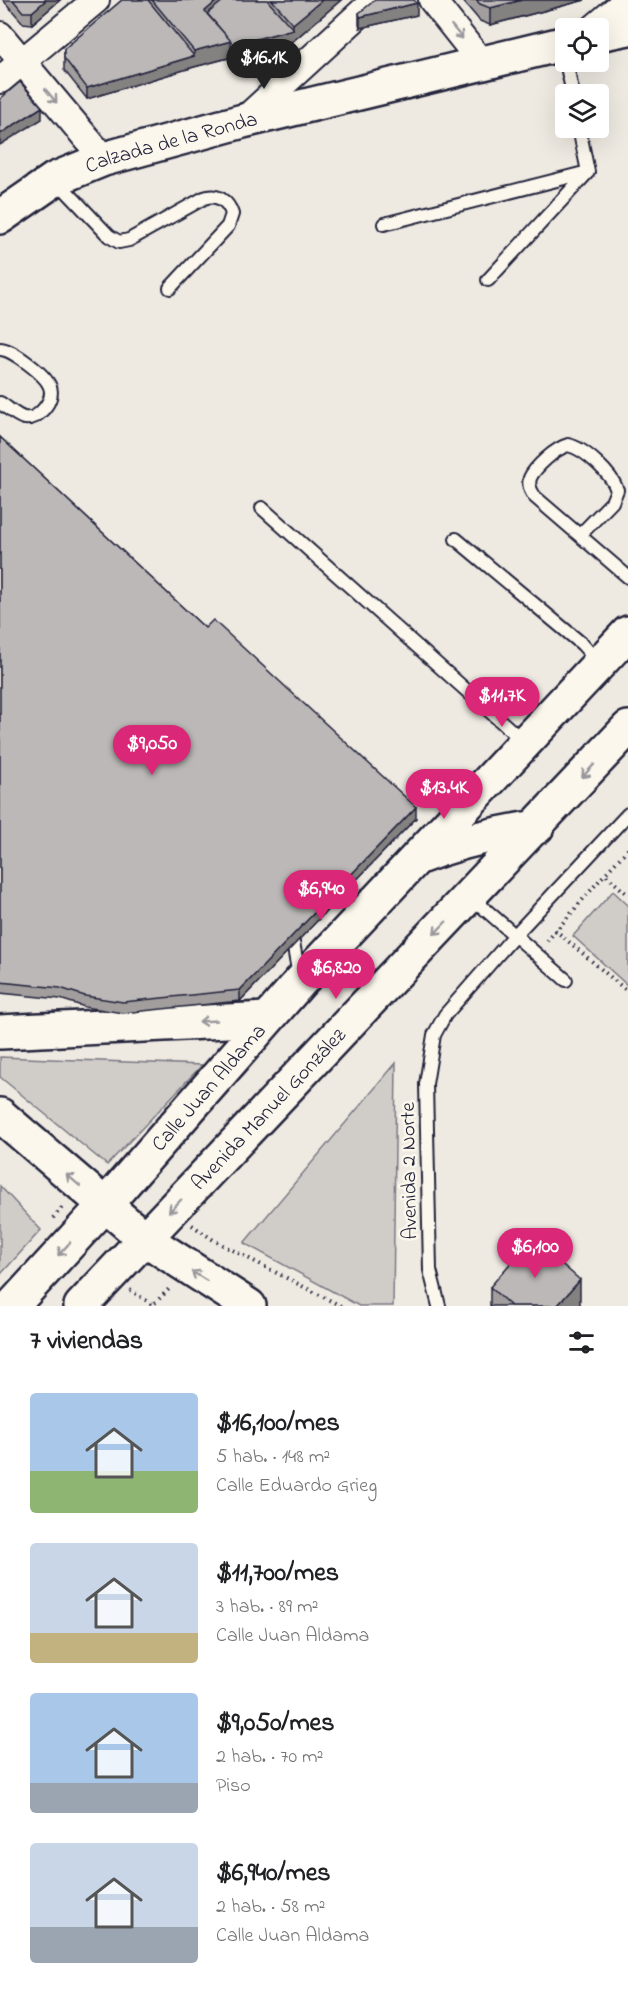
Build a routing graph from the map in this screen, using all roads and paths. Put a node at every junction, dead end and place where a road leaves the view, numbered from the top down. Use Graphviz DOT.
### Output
graph roads {
  1 [pos="96,0"];
  2 [pos="375,0"];
  3 [pos="432,0"];
  4 [pos="627,0"];
  5 [pos="606,18"];
  6 [pos="628,28"];
  7 [pos="609,32"];
  8 [pos="0,35"];
  9 [pos="555,52"];
  10 [pos="22,62"];
  11 [pos="482,63"];
  12 [pos="0,81"];
  13 [pos="243,121"];
  14 [pos="581,138"];
  15 [pos="104,159"];
  16 [pos="588,172"];
  17 [pos="55,179"];
  18 [pos="0,217"];
  19 [pos="384,224"];
  20 [pos="488,280"];
  21 [pos="171,288"];
  22 [pos="0,349"];
  23 [pos="0,403"];
  24 [pos="262,508"];
  25 [pos="580,535"];
  26 [pos="456,539"];
  27 [pos="628,577"];
  28 [pos="628,633"];
  29 [pos="599,663"];
  30 [pos="628,728"];
  31 [pos="524,742"];
  32 [pos="628,813"];
  33 [pos="537,827"];
  34 [pos="628,849"];
  35 [pos="414,859"];
  36 [pos="605,874"];
  37 [pos="628,895"];
  38 [pos="471,896"];
  39 [pos="285,921"];
  40 [pos="555,930"];
  41 [pos="515,935"];
  42 [pos="536,954"];
  43 [pos="566,980"];
  44 [pos="300,982"];
  45 [pos="628,992"];
  46 [pos="266,1018"];
  47 [pos="0,1032"];
  48 [pos="0,1115"];
  49 [pos="104,1206"];
  50 [pos="145,1239"];
  51 [pos="12,1306"];
  52 [pos="81,1306"];
  53 [pos="249,1306"];
  54 [pos="439,1306"];
  1 -- 10 [label="street"];
  2 -- 13 [label="street"];
  3 -- 11 [label="street, one-way"];
  4 -- 5 [label="street"];
  6 -- 7 [label="street"];
  8 -- 10 [label="street"];
  9 -- 11 [label="street, Calzada de la Ronda"];
  10 -- 12 [label="street"];
  10 -- 15 [label="street, one-way"];
  11 -- 13 [label="street, Calzada de la Ronda"];
  13 -- 15 [label="street, Calzada de la Ronda"];
  14 -- 16 [label="lane"];
  15 -- 17 [label="street, Calzada de la Ronda"];
  16 -- 19 [label="lane"];
  16 -- 20 [label="lane"];
  17 -- 18 [label="street, Calzada de la Ronda"];
  17 -- 21 [label="lane"];
  22 -- 23 [label="lane"];
  24 -- 31 [label="lane"];
  25 -- 25 [label="lane"];
  25 -- 27 [label="lane"];
  26 -- 29 [label="lane"];
  28 -- 29 [label="street, Calle Juan Aldama"];
  29 -- 31 [label="street, Calle Juan Aldama"];
  30 -- 33 [label="street, Avenida Manuel González, one-way"];
  31 -- 35 [label="street, Calle Juan Aldama"];
  32 -- 41 [label="lane"];
  33 -- 35 [label="street"];
  33 -- 38 [label="street, Avenida Manuel González"];
  34 -- 36 [label="path"];
  35 -- 44 [label="street, Calle Juan Aldama"];
  36 -- 37 [label="path"];
  36 -- 40 [label="path"];
  38 -- 41 [label="lane"];
  38 -- 50 [label="street, Avenida Manuel González, one-way"];
  39 -- 44 [label="lane"];
  40 -- 42 [label="path"];
  40 -- 45 [label="path"];
  41 -- 42 [label="lane"];
  41 -- 54 [label="lane, Avenida 2 Norte"];
  42 -- 43 [label="lane"];
  44 -- 46 [label="street, Calle Juan Aldama"];
  46 -- 47 [label="street, one-way"];
  46 -- 49 [label="street, Calle Juan Aldama"];
  49 -- 48 [label="street, one-way"];
  49 -- 50 [label="street"];
  49 -- 51 [label="street, Calle Juan Aldama, one-way"];
  50 -- 52 [label="street, Avenida Manuel González"];
  53 -- 50 [label="street, one-way"];
}
